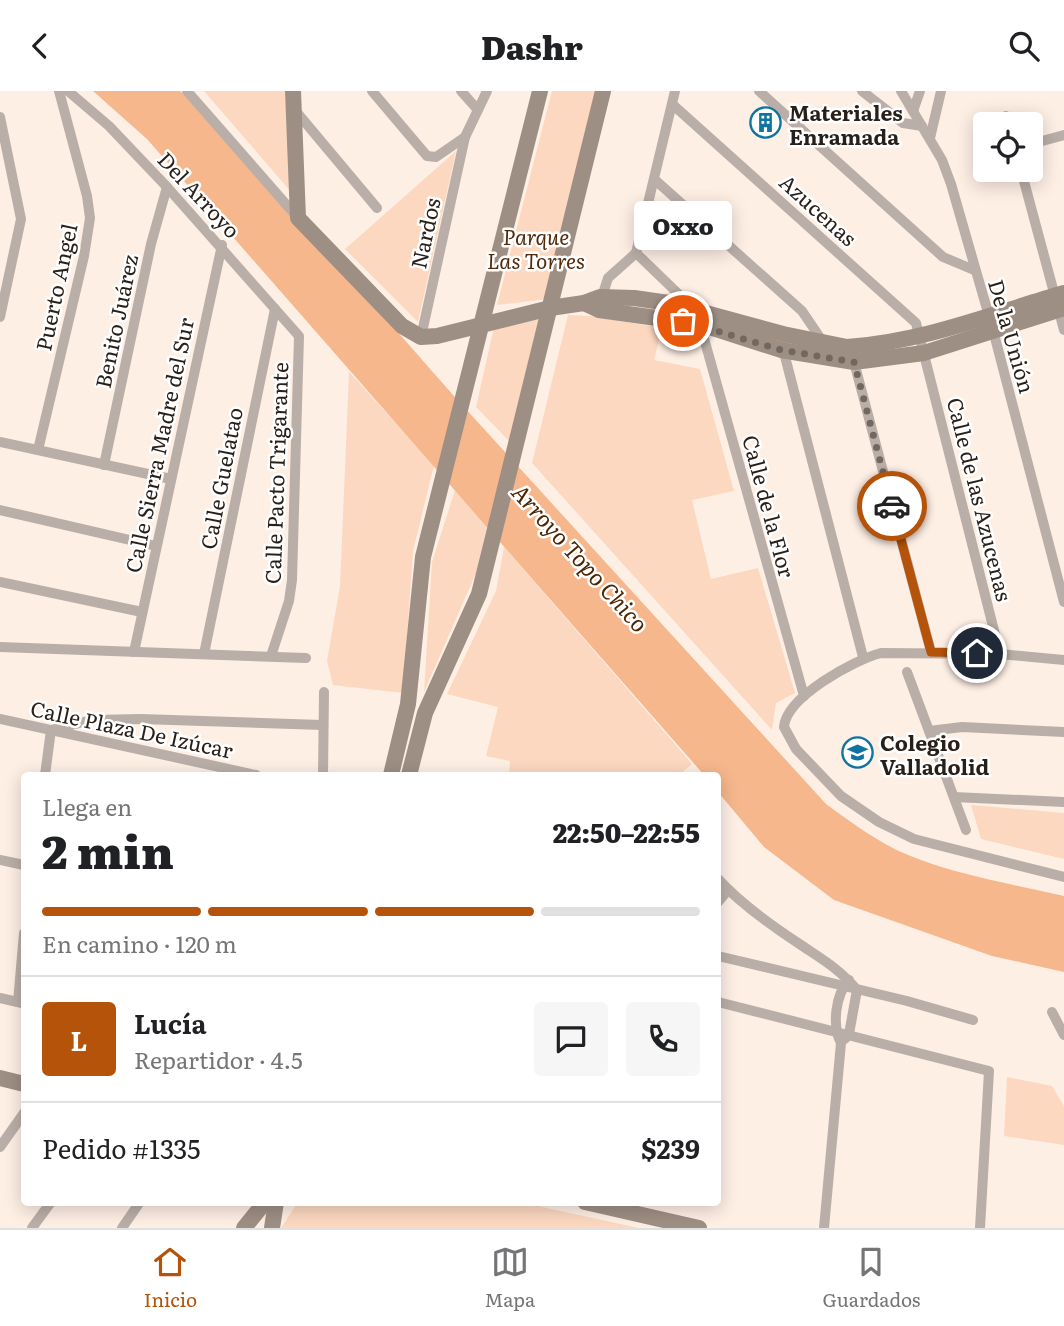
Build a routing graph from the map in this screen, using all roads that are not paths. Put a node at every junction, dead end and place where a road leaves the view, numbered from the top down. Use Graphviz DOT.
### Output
graph roads {
  1 [pos="59,91"];
  2 [pos="68,91"];
  3 [pos="187,91"];
  4 [pos="293,91"];
  5 [pos="372,91"];
  6 [pos="461,91"];
  7 [pos="488,91"];
  8 [pos="540,91"];
  9 [pos="603,91"];
  10 [pos="675,91"];
  11 [pos="759,91"];
  12 [pos="862,91"];
  13 [pos="901,91"];
  14 [pos="920,91"];
  15 [pos="936,92"];
  16 [pos="672,104"];
  17 [pos="294,109"];
  18 [pos="477,109"];
  19 [pos="913,111"];
  20 [pos="0,117"];
  21 [pos="922,126"];
  22 [pos="1064,135"];
  23 [pos="465,137"];
  24 [pos="929,138"];
  25 [pos="1043,141"];
  26 [pos="654,179"];
  27 [pos="1025,182"];
  28 [pos="167,187"];
  29 [pos="377,208"];
  30 [pos="298,218"];
  31 [pos="222,245"];
  32 [pos="636,253"];
  33 [pos="974,270"];
  34 [pos="1060,302"];
  35 [pos="595,303"];
  36 [pos="550,308"];
  37 [pos="275,309"];
  38 [pos="0,317"];
  39 [pos="697,317"];
  40 [pos="991,323"];
  41 [pos="482,324"];
  42 [pos="1064,330"];
  43 [pos="296,331"];
  44 [pos="421,337"];
  45 [pos="782,342"];
  46 [pos="823,342"];
  47 [pos="923,345"];
  48 [pos="854,362"];
  49 [pos="0,442"];
  50 [pos="38,450"];
  51 [pos="104,465"];
  52 [pos="172,479"];
  53 [pos="0,510"];
  54 [pos="156,546"];
  55 [pos="0,582"];
  56 [pos="1064,602"];
  57 [pos="142,612"];
  58 [pos="0,647"];
  59 [pos="134,652"];
  60 [pos="931,652"];
  61 [pos="204,654"];
  62 [pos="1000,654"];
  63 [pos="271,656"];
  64 [pos="863,657"];
  65 [pos="306,658"];
  66 [pos="1064,660"];
  67 [pos="907,672"];
  68 [pos="324,692"];
  69 [pos="804,697"];
  70 [pos="0,719"];
  71 [pos="323,725"];
  72 [pos="51,730"];
  73 [pos="929,731"];
  74 [pos="1064,732"];
  75 [pos="45,772"];
  76 [pos="242,772"];
  77 [pos="323,772"];
  78 [pos="392,772"];
  79 [pos="411,772"];
  80 [pos="954,797"];
  81 [pos="1064,802"];
  82 [pos="966,830"];
  83 [pos="0,860"];
  84 [pos="21,864"];
  85 [pos="1064,877"];
  86 [pos="721,882"];
  87 [pos="728,890"];
  88 [pos="721,898"];
  89 [pos="721,957"];
  90 [pos="846,984"];
  91 [pos="857,990"];
  92 [pos="0,998"];
  93 [pos="21,1002"];
  94 [pos="721,1003"];
  95 [pos="1052,1011"];
  96 [pos="972,1020"];
  97 [pos="834,1032"];
  98 [pos="1064,1035"];
  99 [pos="845,1039"];
  100 [pos="0,1078"];
  101 [pos="21,1083"];
  102 [pos="21,1117"];
  103 [pos="0,1147"];
  104 [pos="48,1206"];
  105 [pos="137,1206"];
  106 [pos="268,1206"];
  107 [pos="270,1206"];
  108 [pos="621,1206"];
  109 [pos="639,1208"];
  110 [pos="32,1228"];
  111 [pos="122,1228"];
  112 [pos="244,1228"];
  113 [pos="272,1228"];
  114 [pos="699,1228"];
  115 [pos="824,1228"];
  116 [pos="980,1228"];
  1 -- 50 [label="street, Puerto Angel"];
  2 -- 28 [label="street, Del Arroyo"];
  3 -- 30 [label="street"];
  4 -- 17 [label="street"];
  5 -- 23 [label="street"];
  6 -- 18 [label="street"];
  7 -- 18 [label="street, Nardos"];
  8 -- 41 [label="street"];
  9 -- 36 [label="street"];
  10 -- 16 [label="street"];
  11 -- 33 [label="street"];
  12 -- 21 [label="street"];
  13 -- 19 [label="street, De la Unión"];
  14 -- 19 [label="street"];
  15 -- 24 [label="street"];
  16 -- 26 [label="street"];
  16 -- 47 [label="street, Azucenas"];
  17 -- 29 [label="street"];
  17 -- 30 [label="street"];
  18 -- 23 [label="street, Nardos"];
  19 -- 21 [label="street, De la Unión"];
  20 -- 38 [label="street"];
  21 -- 24 [label="street, De la Unión"];
  22 -- 25 [label="street"];
  23 -- 44 [label="street, Nardos"];
  24 -- 33 [label="street, De la Unión"];
  26 -- 32 [label="street"];
  26 -- 46 [label="street"];
  27 -- 34 [label="street"];
  28 -- 31 [label="street, Del Arroyo"];
  28 -- 51 [label="street, Benito Juárez"];
  30 -- 44 [label="street"];
  31 -- 37 [label="street, Del Arroyo"];
  31 -- 52 [label="street, Calle Sierra Madre del Sur"];
  32 -- 35 [label="street"];
  32 -- 39 [label="street"];
  33 -- 40 [label="street, De la Unión"];
  34 -- 40 [label="street"];
  34 -- 42 [label="street"];
  35 -- 36 [label="street"];
  35 -- 39 [label="street"];
  36 -- 41 [label="street"];
  36 -- 79 [label="street"];
  37 -- 43 [label="street, Del Arroyo"];
  37 -- 61 [label="street, Calle Guelatao"];
  39 -- 45 [label="street"];
  39 -- 69 [label="street, Calle de la Flor"];
  40 -- 47 [label="street"];
  40 -- 56 [label="street, De la Unión"];
  41 -- 44 [label="street"];
  41 -- 78 [label="street"];
  43 -- 63 [label="street, Calle Pacto Trigarante"];
  45 -- 46 [label="street"];
  45 -- 48 [label="street"];
  45 -- 64 [label="street"];
  46 -- 47 [label="street"];
  47 -- 48 [label="street"];
  47 -- 62 [label="street, Calle de las Azucenas"];
  48 -- 60 [label="street"];
  49 -- 50 [label="street"];
  50 -- 51 [label="street"];
  51 -- 52 [label="street"];
  52 -- 54 [label="street, Calle Sierra Madre del Sur"];
  53 -- 54 [label="street"];
  54 -- 57 [label="street, Calle Sierra Madre del Sur"];
  55 -- 57 [label="street"];
  57 -- 59 [label="street, Calle Sierra Madre del Sur"];
  58 -- 59 [label="street"];
  59 -- 61 [label="street"];
  60 -- 62 [label="street"];
  60 -- 64 [label="street"];
  61 -- 63 [label="street"];
  62 -- 66 [label="street"];
  63 -- 65 [label="street"];
  64 -- 69 [label="street"];
  67 -- 73 [label="street"];
  68 -- 71 [label="street"];
  69 -- 85 [label="street"];
  70 -- 72 [label="street, Calle Plaza De Izúcar"];
  71 -- 72 [label="street"];
  71 -- 77 [label="street"];
  72 -- 75 [label="street"];
  72 -- 76 [label="street, Calle Plaza De Izúcar"];
  73 -- 74 [label="street"];
  73 -- 80 [label="street"];
  80 -- 81 [label="street"];
  80 -- 82 [label="street"];
  83 -- 84 [label="street"];
  86 -- 87 [label="street"];
  87 -- 88 [label="street"];
  87 -- 90 [label="street"];
  89 -- 90 [label="street"];
  90 -- 91 [label="street"];
  90 -- 97 [label="street"];
  91 -- 96 [label="street"];
  91 -- 99 [label="street"];
  92 -- 93 [label="street"];
  94 -- 97 [label="street"];
  95 -- 98 [label="street"];
  97 -- 99 [label="street"];
  99 -- 115 [label="street"];
  99 -- 116 [label="street"];
  100 -- 101 [label="street"];
  102 -- 103 [label="street"];
  104 -- 110 [label="street"];
  105 -- 111 [label="street"];
  106 -- 112 [label="street"];
  107 -- 113 [label="street"];
  108 -- 109 [label="street"];
  109 -- 114 [label="street"];
}
